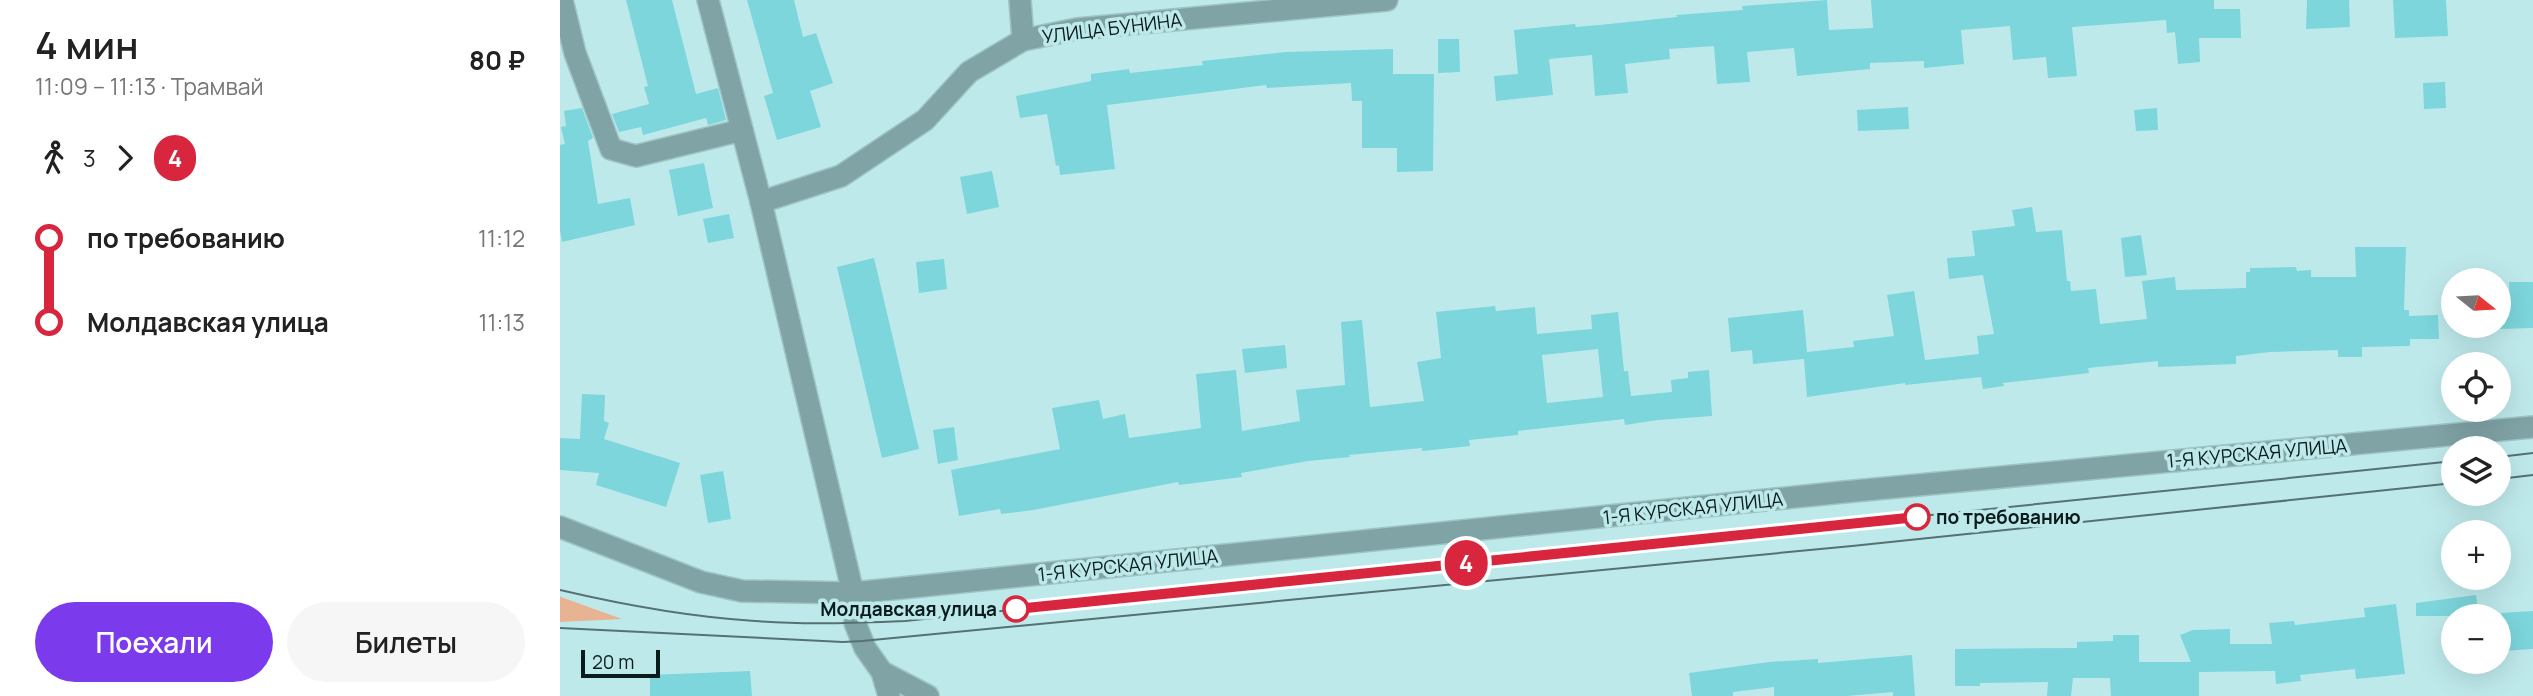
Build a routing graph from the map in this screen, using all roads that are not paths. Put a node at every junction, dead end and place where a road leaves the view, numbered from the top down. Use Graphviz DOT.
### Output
graph roads {
  1 [pos="562,0"];
  2 [pos="708,0"];
  3 [pos="1020,0"];
  4 [pos="1387,0"];
  5 [pos="1023,40"];
  6 [pos="742,130"];
  7 [pos="761,202"];
  8 [pos="2533,427"];
  9 [pos="560,527"];
  10 [pos="853,593"];
  11 [pos="882,672"];
  12 [pos="889,696"];
  13 [pos="928,696"];
  1 -- 6 [label="street"];
  2 -- 6 [label="street"];
  3 -- 5 [label="street"];
  4 -- 5 [label="street, УЛИЦА БУНИНА"];
  5 -- 7 [label="street, УЛИЦА БУНИНА"];
  6 -- 7 [label="street"];
  7 -- 10 [label="street"];
  8 -- 10 [label="street, 1-Я КУРСКАЯ УЛИЦА"];
  9 -- 10 [label="street, 1-Я КУРСКАЯ УЛИЦА"];
  10 -- 11 [label="street"];
  11 -- 12 [label="street"];
  11 -- 13 [label="street"];
}
